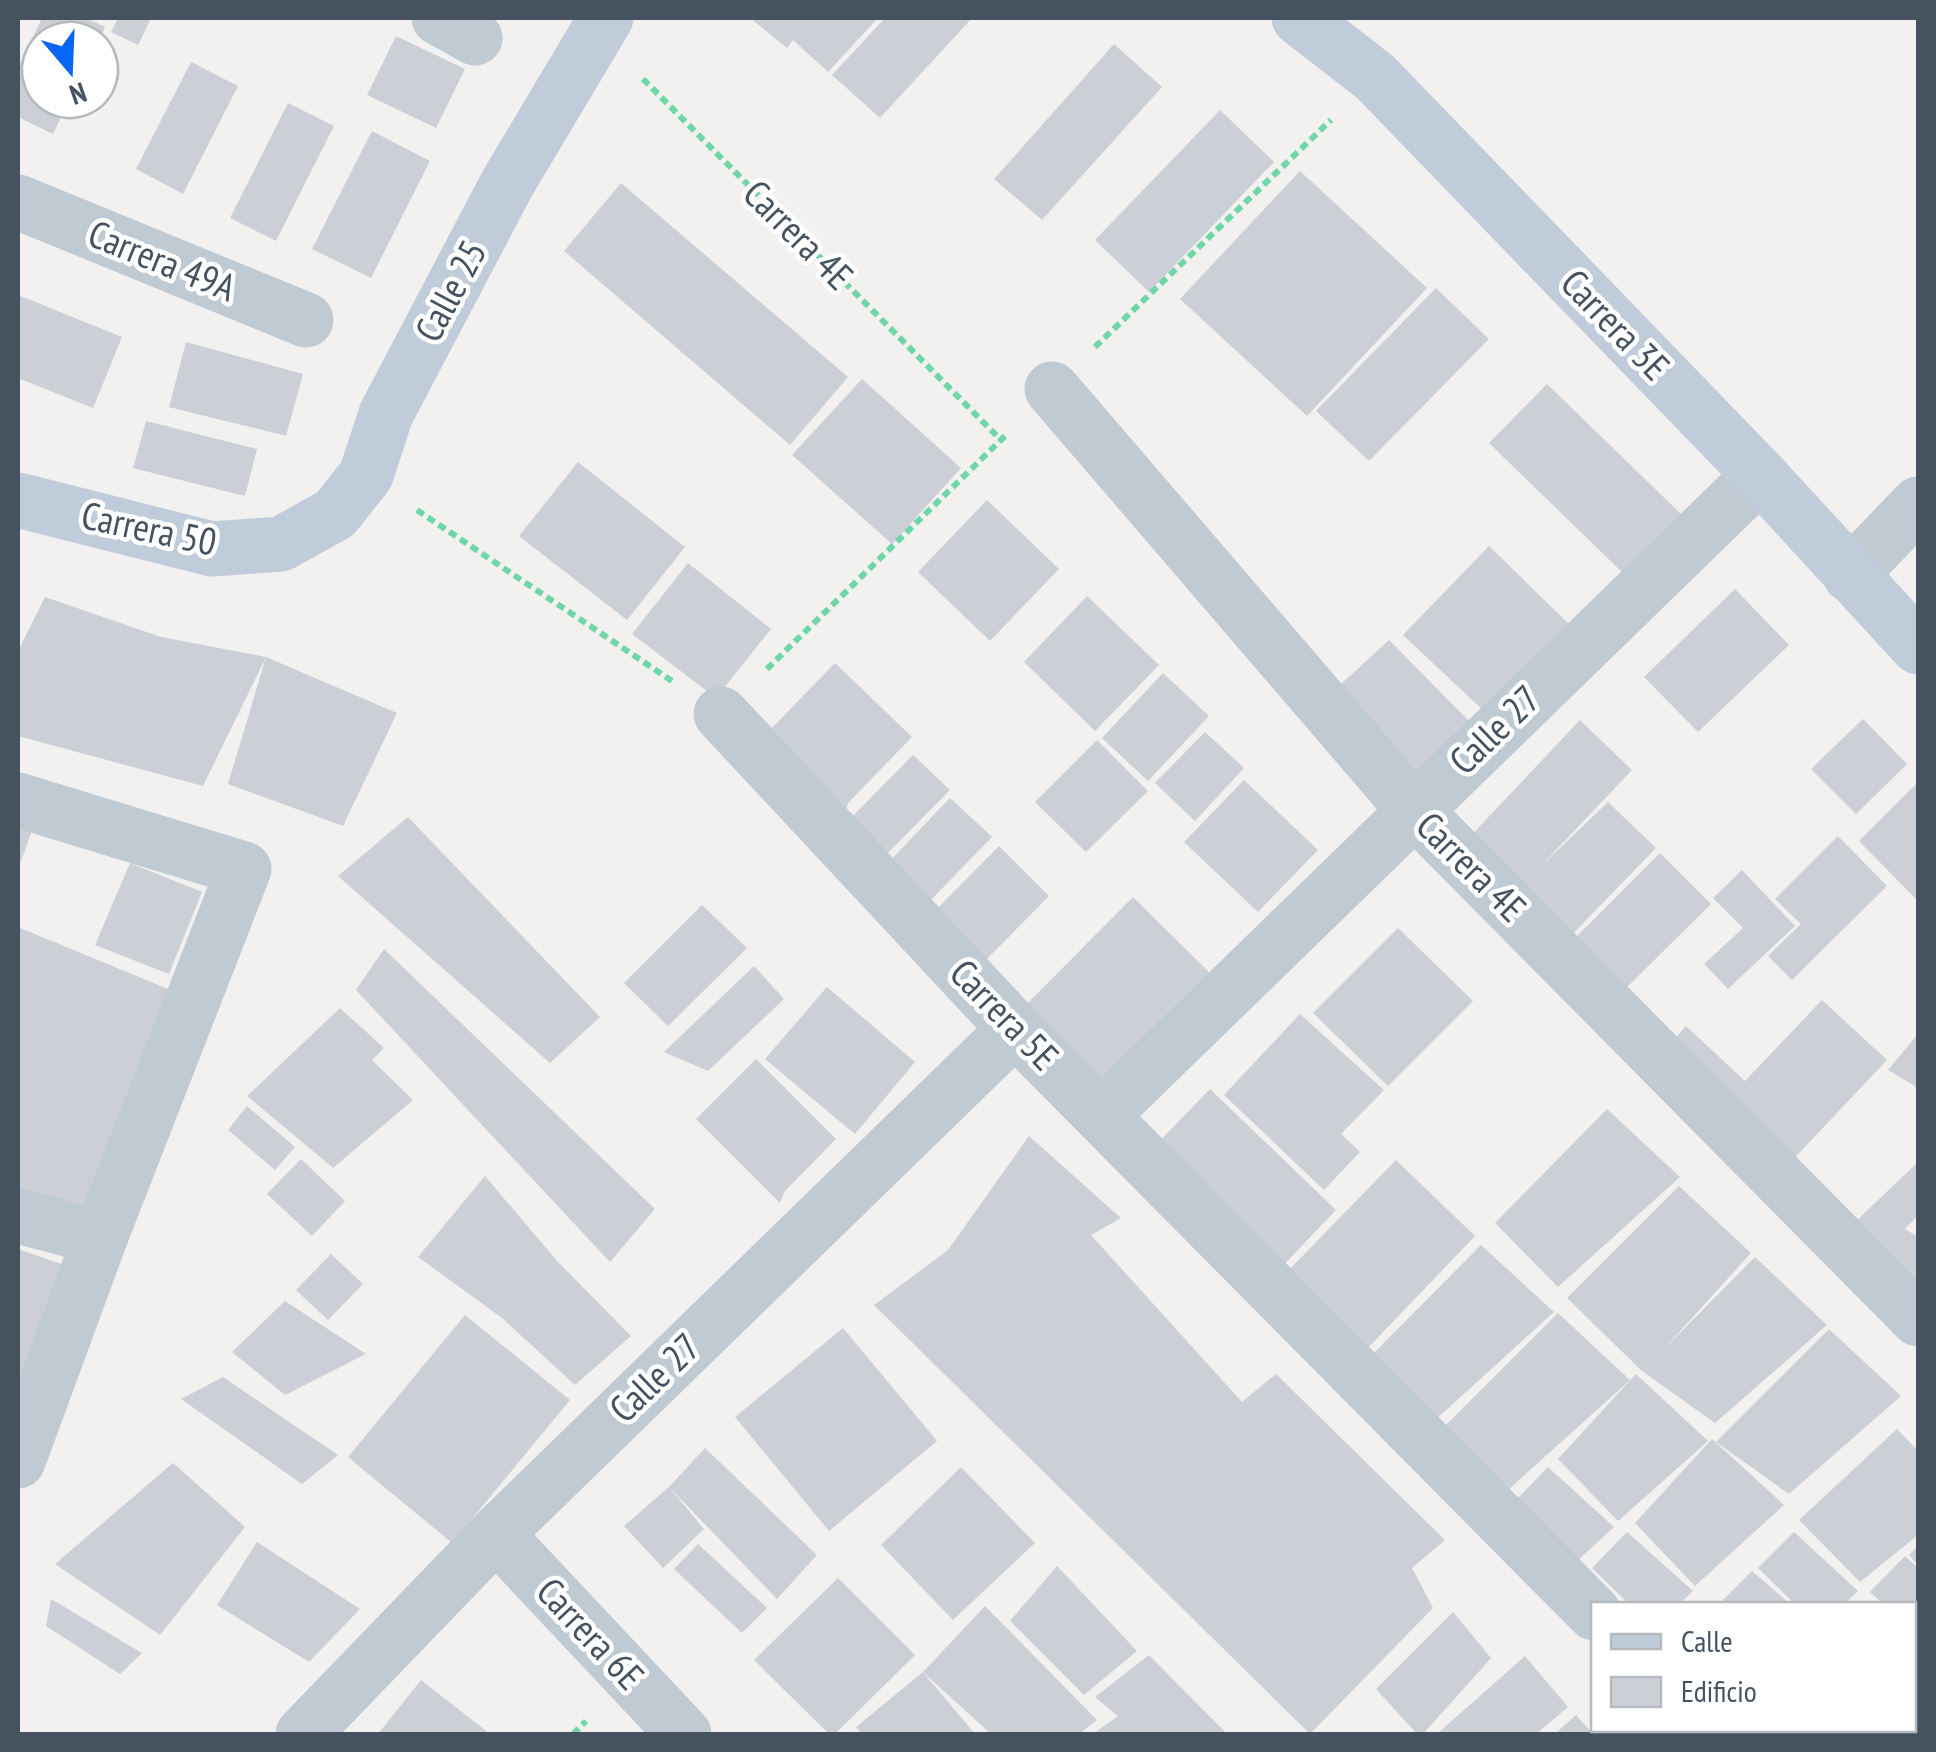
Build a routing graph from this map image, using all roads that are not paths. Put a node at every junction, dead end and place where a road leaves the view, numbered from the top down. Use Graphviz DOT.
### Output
graph roads {
  1 [pos="1298,18"];
  2 [pos="600,24"];
  3 [pos="18,202"];
  4 [pos="306,320"];
  5 [pos="1052,389"];
  6 [pos="1760,475"];
  7 [pos="18,500"];
  8 [pos="1918,504"];
  9 [pos="281,544"];
  10 [pos="1850,575"];
  11 [pos="1918,646"];
  12 [pos="721,714"];
  13 [pos="18,800"];
  14 [pos="1413,809"];
  15 [pos="1014,1029"];
  16 [pos="1103,1114"];
  17 [pos="18,1216"];
  18 [pos="100,1238"];
  19 [pos="1918,1319"];
  20 [pos="18,1460"];
  21 [pos="496,1534"];
  22 [pos="1591,1610"];
  23 [pos="304,1734"];
  24 [pos="684,1734"];
  1 -- 6 [label="main road, Carrera 3E"];
  2 -- 9 [label="main road, Calle 25"];
  3 -- 4 [label="street, Carrera 49A"];
  5 -- 14 [label="street, Carrera 4E"];
  6 -- 10 [label="main road, Carrera 3E"];
  6 -- 14 [label="street, Calle 27"];
  7 -- 9 [label="main road, Carrera 50"];
  8 -- 10 [label="street"];
  10 -- 11 [label="main road, Carrera 3E"];
  12 -- 15 [label="street, Carrera 5E"];
  13 -- 18 [label="street"];
  14 -- 16 [label="street, Calle 27"];
  14 -- 19 [label="street, Carrera 4E"];
  15 -- 16 [label="street, Carrera 5E"];
  15 -- 21 [label="street, Calle 27"];
  16 -- 22 [label="street, Carrera 5E"];
  17 -- 18 [label="street"];
  18 -- 20 [label="street"];
  21 -- 23 [label="street, Calle 27"];
  21 -- 24 [label="street, Carrera 6E"];
}
